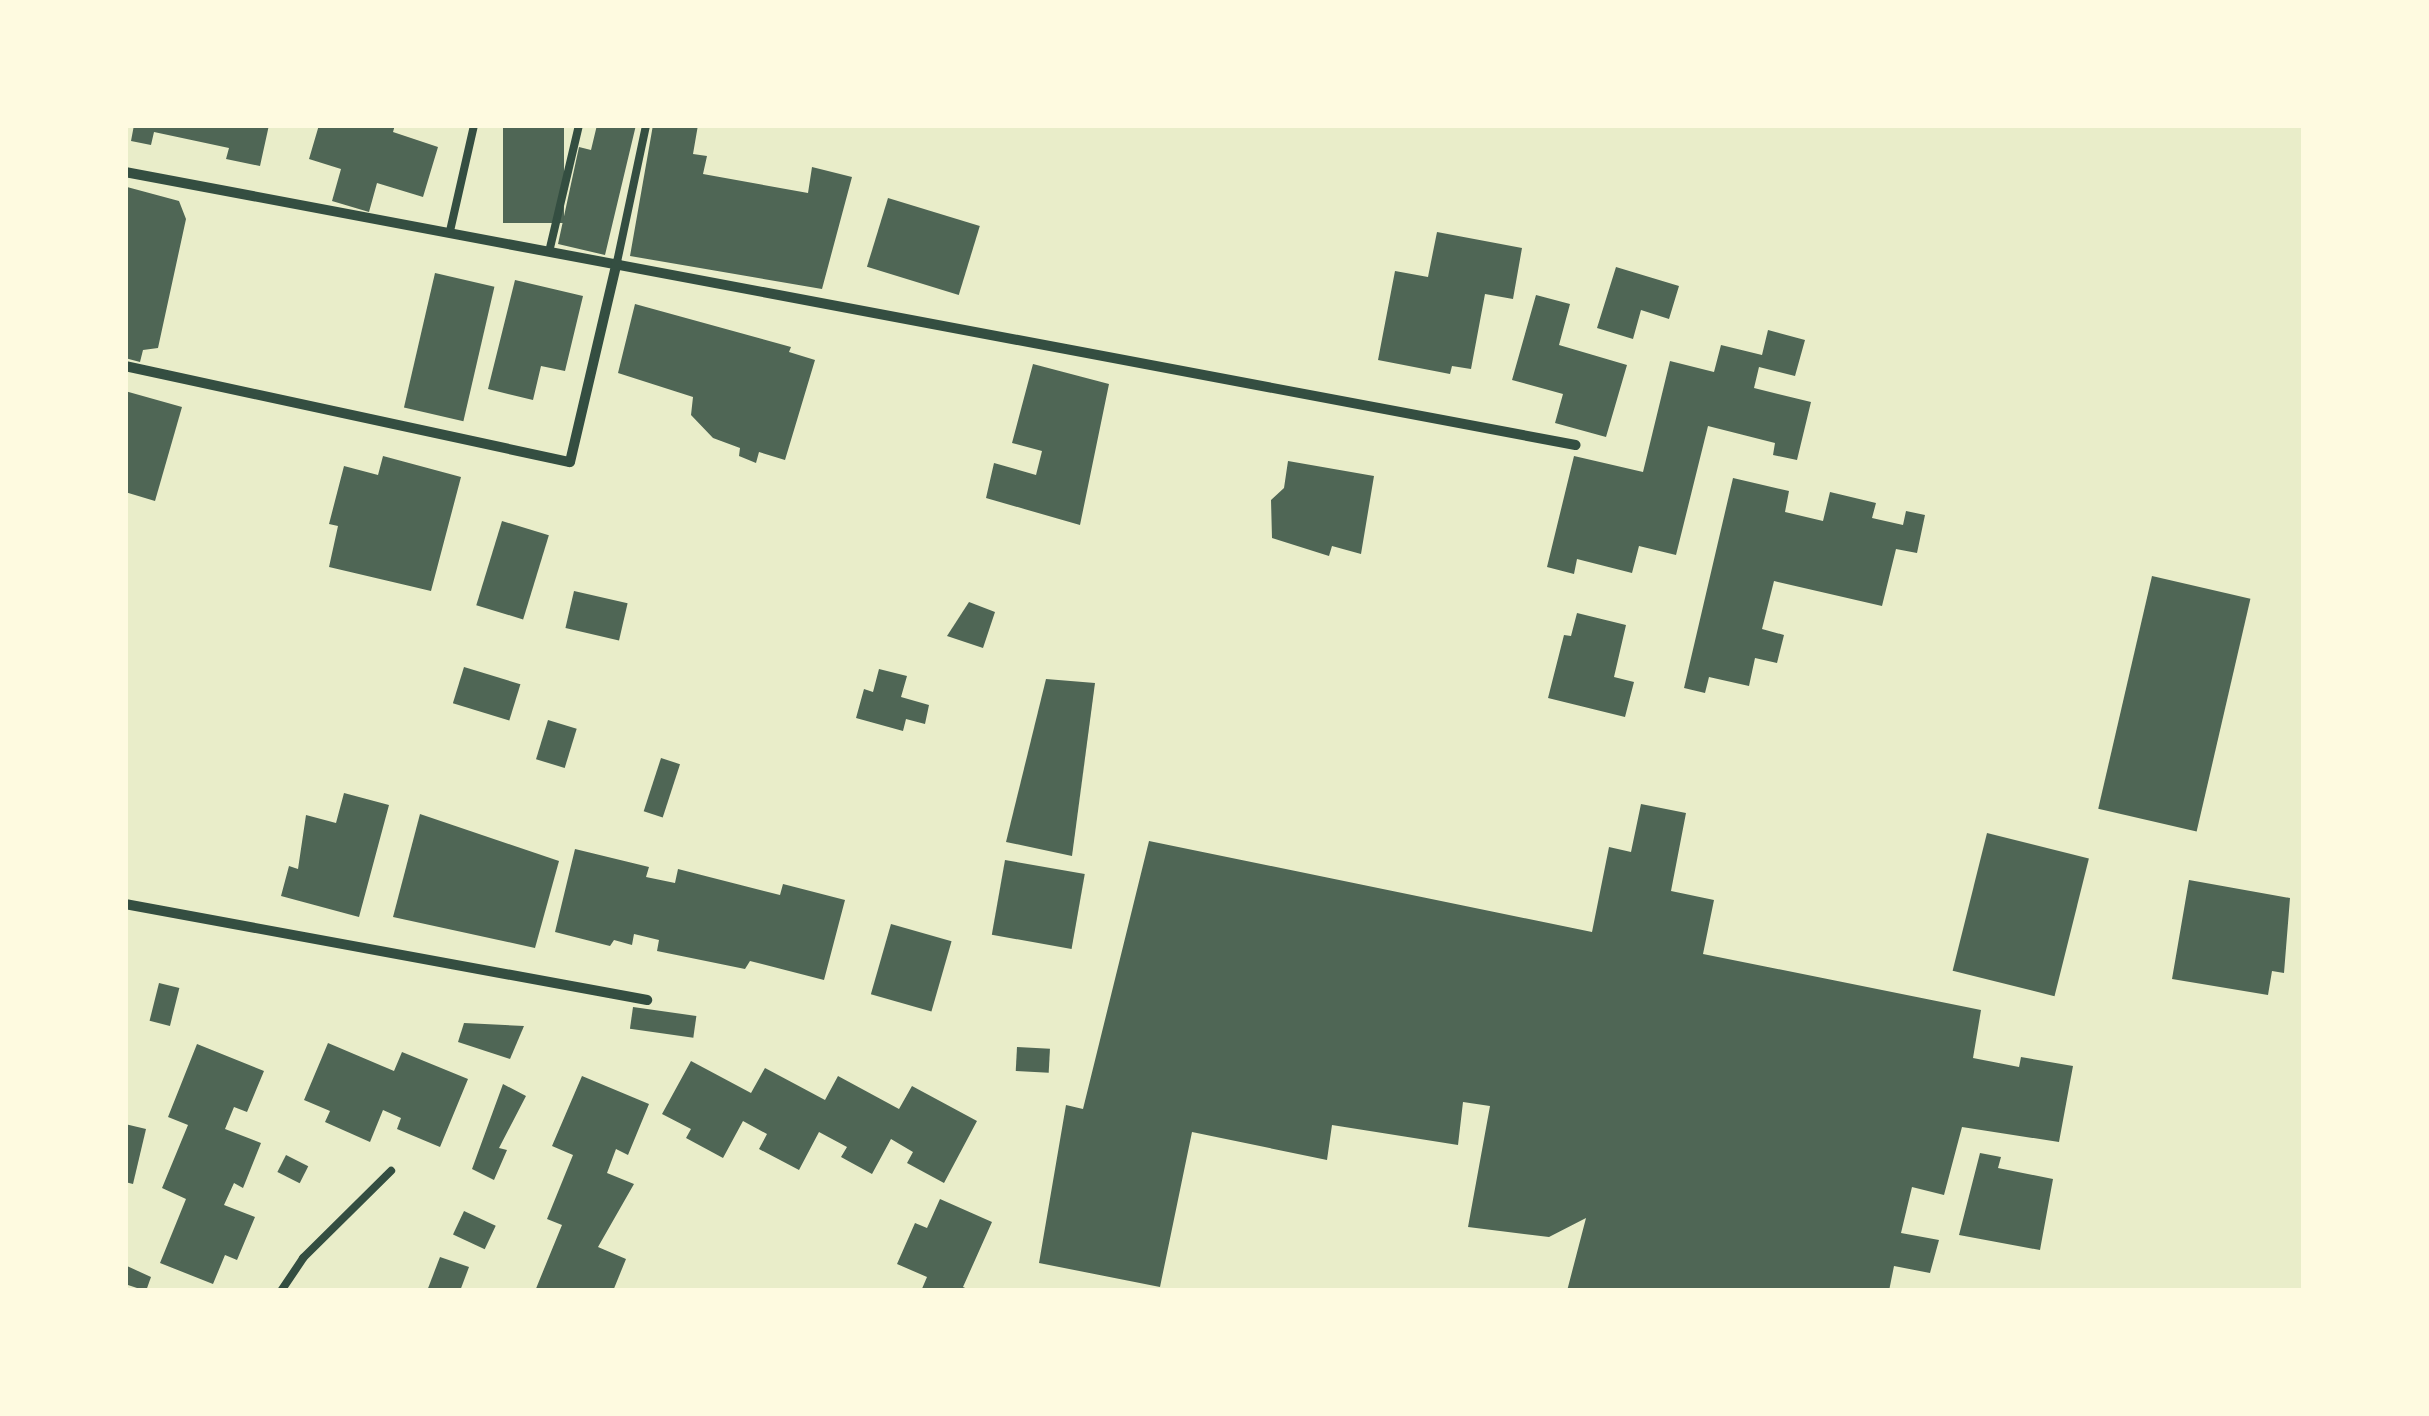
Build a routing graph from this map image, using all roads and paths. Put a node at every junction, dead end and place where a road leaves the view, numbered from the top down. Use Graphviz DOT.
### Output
graph roads {
  1 [pos="474,125"];
  2 [pos="579,125"];
  3 [pos="646,125"];
  4 [pos="125,172"];
  5 [pos="450,231"];
  6 [pos="549,252"];
  7 [pos="617,262"];
  8 [pos="125,366"];
  9 [pos="1576,444"];
  10 [pos="125,904"];
  11 [pos="647,1000"];
  12 [pos="391,1171"];
  13 [pos="281,1291"];
  1 -- 5 [label="lane"];
  2 -- 6 [label="lane"];
  3 -- 7 [label="lane"];
  4 -- 5 [label="street"];
  5 -- 6 [label="street"];
  6 -- 7 [label="street"];
  7 -- 8 [label="street"];
  7 -- 9 [label="street"];
  10 -- 11 [label="street"];
  12 -- 13 [label="lane"];
}
